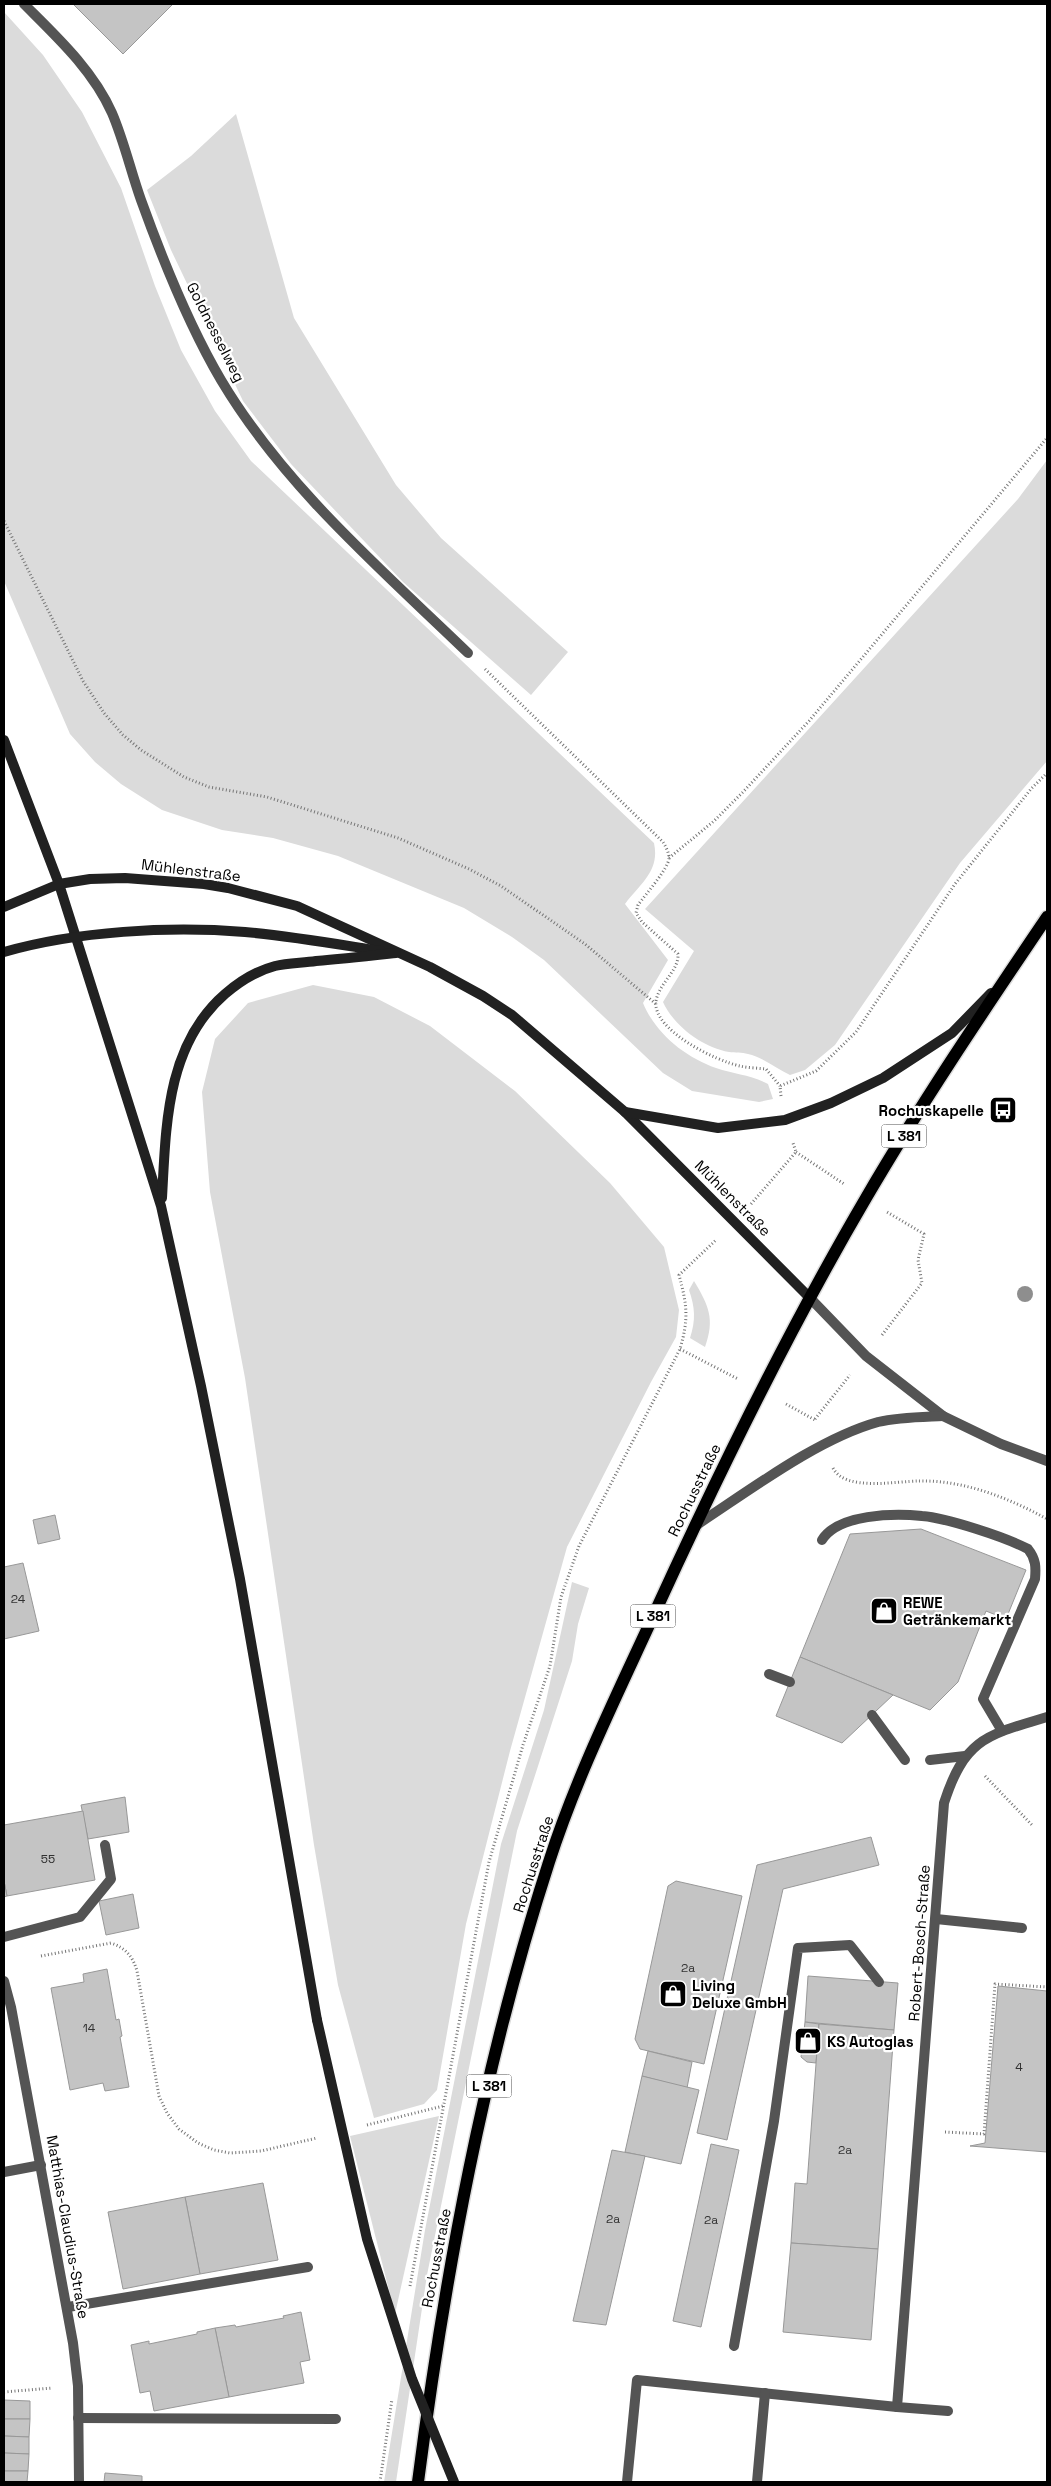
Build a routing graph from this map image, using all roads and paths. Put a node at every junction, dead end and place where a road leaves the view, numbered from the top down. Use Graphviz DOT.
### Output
graph roads {
  1 [pos="24,4"];
  2 [pos="1047,438"];
  3 [pos="4,521"];
  4 [pos="468,653"];
  5 [pos="4,740"];
  6 [pos="1047,773"];
  7 [pos="669,858"];
  8 [pos="59,884"];
  9 [pos="4,907"];
  10 [pos="1047,917"];
  11 [pos="75,937"];
  12 [pos="4,952"];
  13 [pos="397,953"];
  14 [pos="1006,978"];
  15 [pos="656,1004"];
  16 [pos="780,1086"];
  17 [pos="625,1112"];
  18 [pos="785,1120"];
  19 [pos="161,1206"];
  20 [pos="736,1222"];
  21 [pos="810,1298"];
  22 [pos="943,1416"];
  23 [pos="1047,1462"];
  24 [pos="834,1470"];
  25 [pos="1047,1519"];
  26 [pos="692,1528"];
  27 [pos="822,1540"];
  28 [pos="769,1674"];
  29 [pos="790,1682"];
  30 [pos="872,1715"];
  31 [pos="1047,1717"];
  32 [pos="1002,1731"];
  33 [pos="965,1756"];
  34 [pos="905,1760"];
  35 [pos="930,1760"];
  36 [pos="1033,1826"];
  37 [pos="105,1845"];
  38 [pos="936,1919"];
  39 [pos="1022,1928"];
  40 [pos="4,1937"];
  41 [pos="31,1958"];
  42 [pos="4,1981"];
  43 [pos="879,1982"];
  44 [pos="1047,1987"];
  45 [pos="444,2106"];
  46 [pos="362,2126"];
  47 [pos="919,2130"];
  48 [pos="325,2136"];
  49 [pos="41,2165"];
  50 [pos="4,2172"];
  51 [pos="308,2267"];
  52 [pos="409,2293"];
  53 [pos="68,2307"];
  54 [pos="734,2346"];
  55 [pos="78,2386"];
  56 [pos="4,2392"];
  57 [pos="766,2393"];
  58 [pos="392,2395"];
  59 [pos="896,2407"];
  60 [pos="948,2411"];
  61 [pos="78,2418"];
  62 [pos="336,2419"];
  63 [pos="79,2482"];
  64 [pos="380,2482"];
  65 [pos="418,2482"];
  66 [pos="454,2482"];
  67 [pos="626,2482"];
  68 [pos="757,2482"];
  1 -- 4 [label="street, Goldnesselweg"];
  2 -- 7 [label="path"];
  3 -- 15 [label="path"];
  4 -- 7 [label="path"];
  5 -- 8 [label="main road"];
  6 -- 16 [label="path"];
  7 -- 15 [label="path"];
  8 -- 9 [label="main road, Mühlenstraße"];
  8 -- 11 [label="main road"];
  8 -- 13 [label="main road, Mühlenstraße"];
  10 -- 14 [label="main road, L 381"];
  11 -- 12 [label="main road, Mühlenstraße"];
  11 -- 13 [label="main road, Mühlenstraße"];
  11 -- 19 [label="main road"];
  13 -- 17 [label="main road, Mühlenstraße"];
  13 -- 19 [label="main road"];
  14 -- 18 [label="main road"];
  14 -- 21 [label="main road, L 381"];
  15 -- 16 [label="path"];
  16 -- 18 [label="path"];
  17 -- 18 [label="main road"];
  17 -- 20 [label="main road, Mühlenstraße"];
  18 -- 20 [label="path"];
  19 -- 66 [label="main road, bridge"];
  20 -- 21 [label="main road, Mühlenstraße"];
  20 -- 45 [label="path"];
  21 -- 22 [label="street, Mühlenstraße"];
  21 -- 26 [label="main road, Rochusstraße / L 381"];
  22 -- 23 [label="street, Mühlenstraße"];
  22 -- 26 [label="street"];
  24 -- 25 [label="path"];
  26 -- 65 [label="main road, Rochusstraße / L 381"];
  27 -- 32 [label="street"];
  28 -- 29 [label="street"];
  30 -- 34 [label="street"];
  31 -- 32 [label="street, Robert-Bosch-Straße"];
  32 -- 33 [label="street, Robert-Bosch-Straße"];
  33 -- 35 [label="street"];
  33 -- 36 [label="path"];
  33 -- 38 [label="street, Robert-Bosch-Straße"];
  37 -- 40 [label="street"];
  38 -- 39 [label="street"];
  38 -- 47 [label="street, Robert-Bosch-Straße"];
  41 -- 48 [label="path"];
  42 -- 49 [label="street, Matthias-Claudius-Straße"];
  43 -- 54 [label="street"];
  44 -- 47 [label="path"];
  45 -- 46 [label="path"];
  45 -- 52 [label="path"];
  47 -- 59 [label="street, Robert-Bosch-Straße"];
  49 -- 50 [label="street"];
  49 -- 53 [label="street, Matthias-Claudius-Straße"];
  51 -- 53 [label="street"];
  53 -- 55 [label="street, Matthias-Claudius-Straße"];
  55 -- 56 [label="path"];
  55 -- 61 [label="street, Matthias-Claudius-Straße"];
  57 -- 59 [label="street"];
  57 -- 67 [label="street"];
  57 -- 68 [label="street"];
  58 -- 64 [label="path"];
  59 -- 60 [label="street"];
  61 -- 62 [label="street"];
  61 -- 63 [label="street, Matthias-Claudius-Straße"];
}
